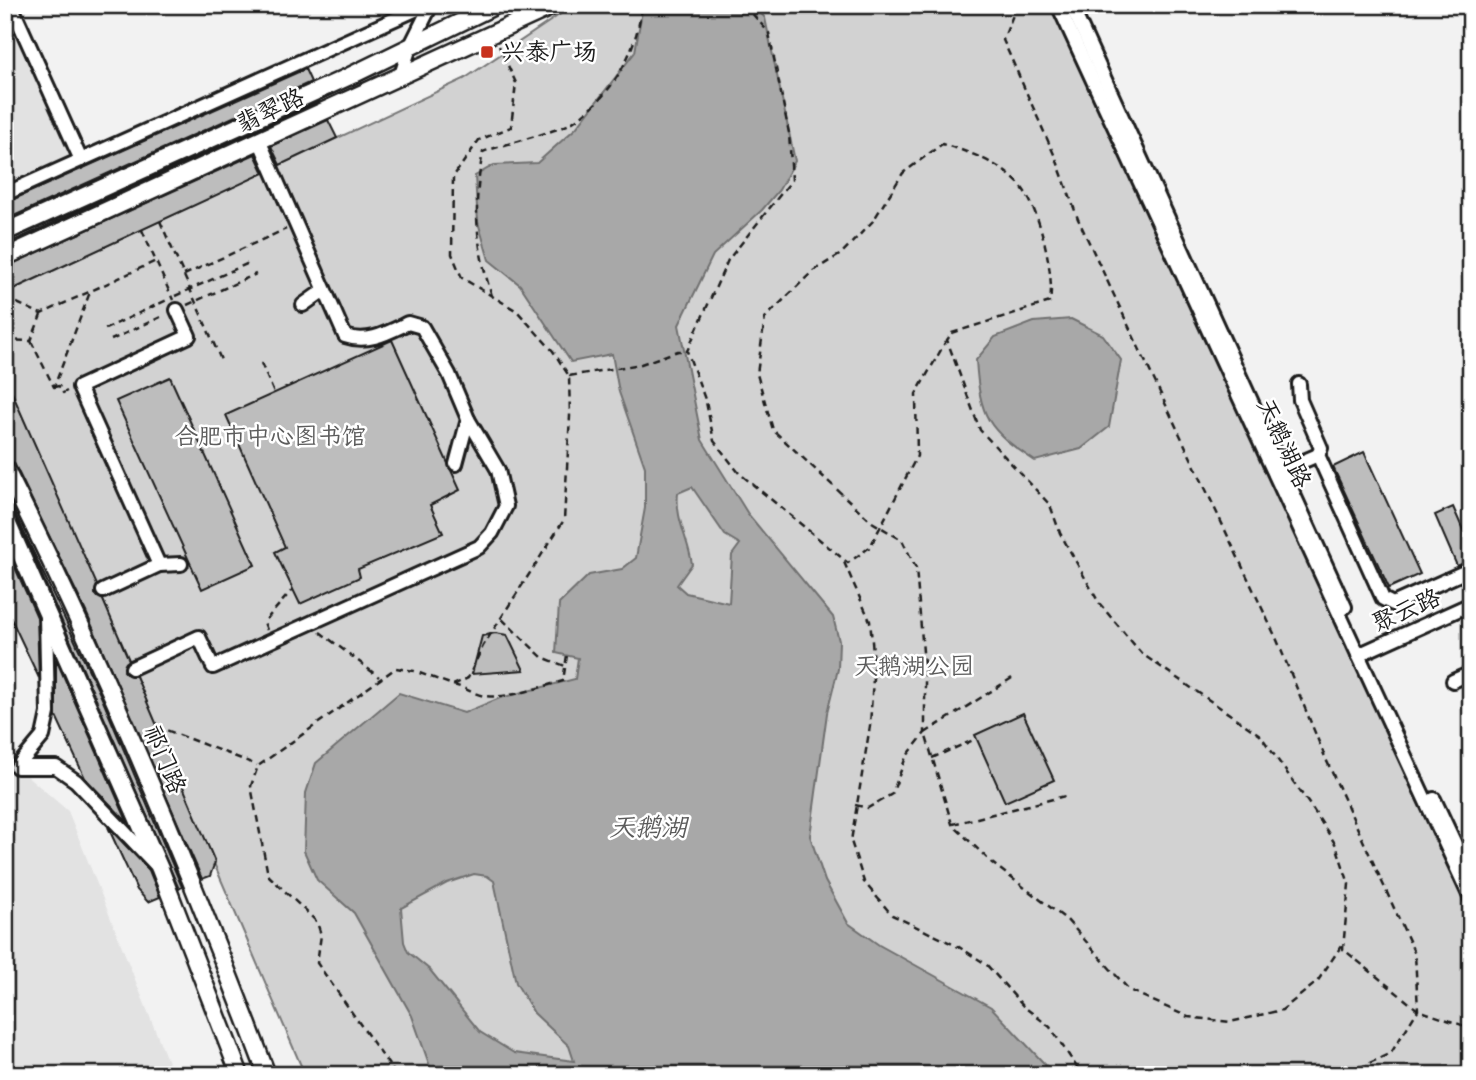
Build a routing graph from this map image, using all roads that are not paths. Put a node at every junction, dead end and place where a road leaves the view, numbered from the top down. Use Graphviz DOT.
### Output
graph roads {
  1 [pos="11,5"];
  2 [pos="428,5"];
  3 [pos="496,5"];
  4 [pos="555,5"];
  5 [pos="1058,5"];
  6 [pos="1071,5"];
  7 [pos="410,47"];
  8 [pos="401,75"];
  9 [pos="259,140"];
  10 [pos="81,160"];
  11 [pos="5,194"];
  12 [pos="5,232"];
  13 [pos="5,257"];
  14 [pos="324,290"];
  15 [pos="174,304"];
  16 [pos="303,305"];
  17 [pos="1299,384"];
  18 [pos="468,419"];
  19 [pos="1318,455"];
  20 [pos="456,464"];
  21 [pos="5,468"];
  22 [pos="1285,469"];
  23 [pos="5,518"];
  24 [pos="181,564"];
  25 [pos="159,565"];
  26 [pos="1471,569"];
  27 [pos="103,591"];
  28 [pos="1471,604"];
  29 [pos="46,605"];
  30 [pos="1362,653"];
  31 [pos="132,668"];
  32 [pos="1471,673"];
  33 [pos="1454,681"];
  34 [pos="11,769"];
  35 [pos="1466,857"];
  36 [pos="160,869"];
  37 [pos="1471,878"];
  38 [pos="1471,899"];
  39 [pos="240,1075"];
  40 [pos="267,1075"];
  1 -- 10 [label="street"];
  2 -- 7 [label="street"];
  2 -- 10 [label="street"];
  3 -- 7 [label="main road, 翡翠路"];
  4 -- 8 [label="main road, 翡翠路"];
  5 -- 30 [label="street, 天鹅湖路"];
  6 -- 22 [label="street, 天鹅湖路"];
  7 -- 8 [label="street"];
  7 -- 12 [label="main road, 翡翠路"];
  8 -- 9 [label="main road, 翡翠路"];
  9 -- 13 [label="main road, 翡翠路"];
  9 -- 14 [label="street"];
  10 -- 11 [label="street"];
  14 -- 16 [label="street"];
  14 -- 18 [label="street"];
  15 -- 25 [label="street"];
  17 -- 19 [label="street"];
  18 -- 20 [label="street"];
  18 -- 31 [label="street"];
  19 -- 22 [label="street"];
  19 -- 26 [label="street"];
  21 -- 40 [label="main road, 祁门路"];
  22 -- 30 [label="street, 天鹅湖路"];
  23 -- 29 [label="main road, 祁门路"];
  24 -- 25 [label="street"];
  25 -- 27 [label="street"];
  28 -- 30 [label="street, 聚云路"];
  29 -- 34 [label="street"];
  29 -- 36 [label="main road, 祁门路"];
  30 -- 35 [label="street, 天鹅湖路"];
  30 -- 38 [label="street, 天鹅湖路"];
  32 -- 33 [label="street"];
  34 -- 36 [label="street"];
  35 -- 37 [label="street, 天鹅湖路"];
  36 -- 39 [label="main road, 祁门路"];
}
